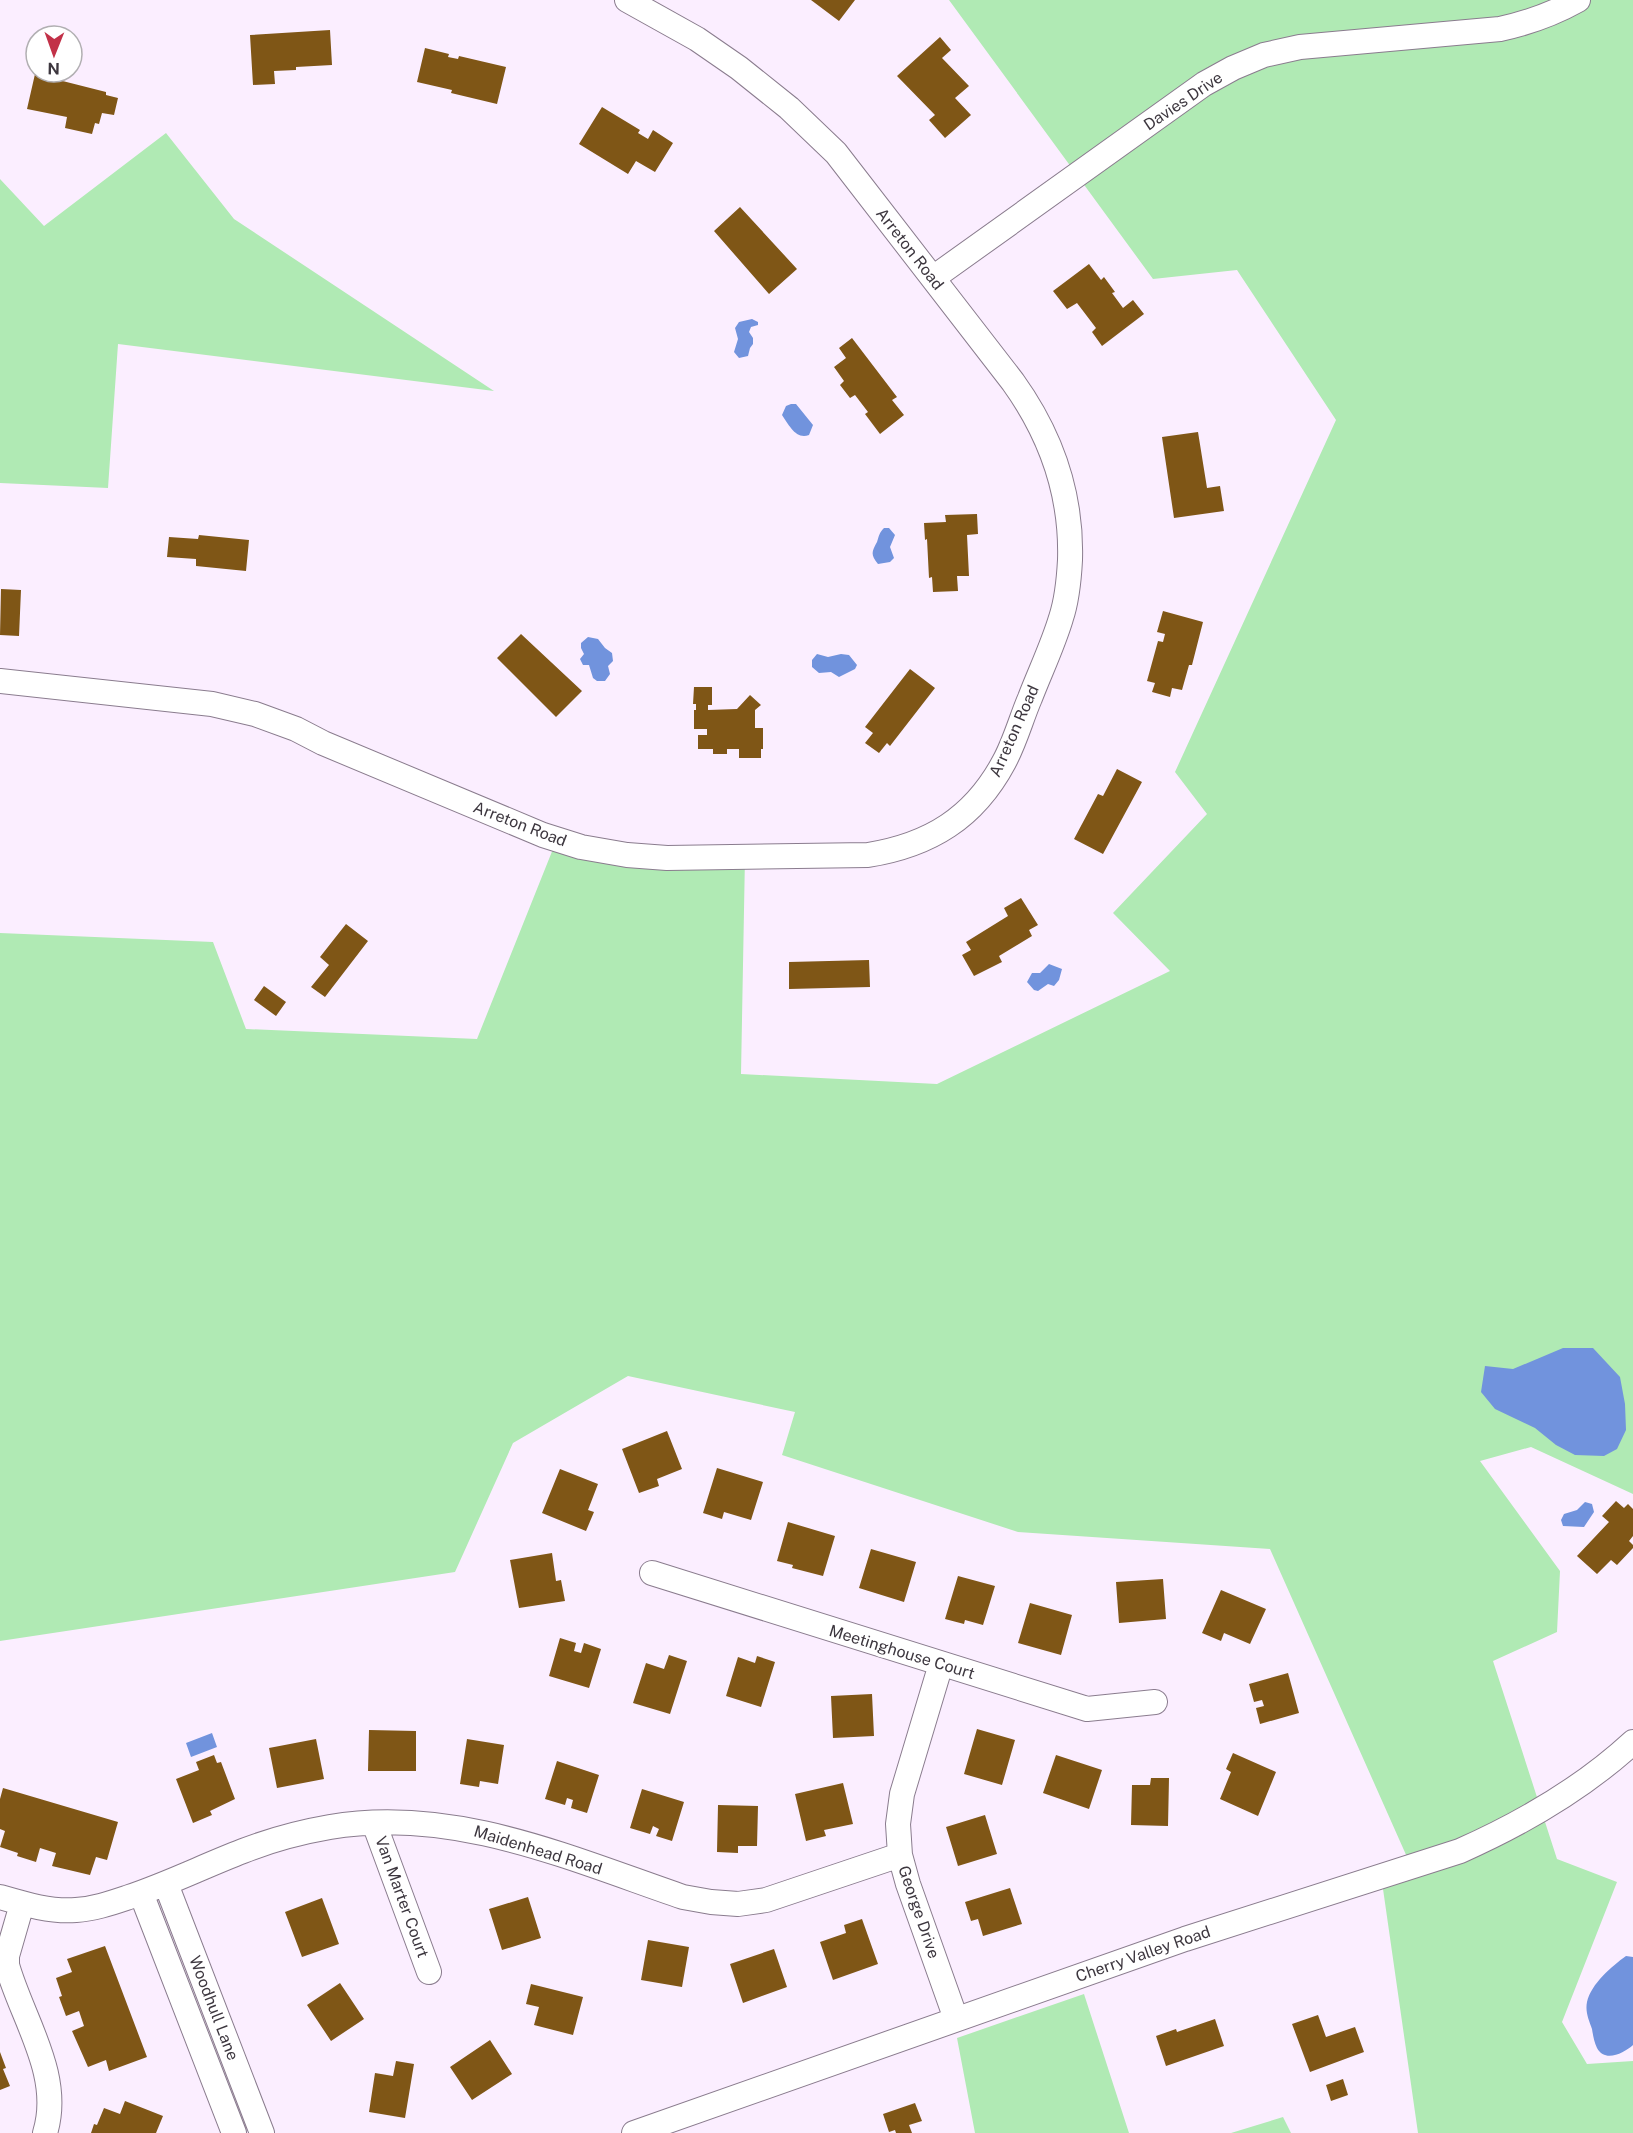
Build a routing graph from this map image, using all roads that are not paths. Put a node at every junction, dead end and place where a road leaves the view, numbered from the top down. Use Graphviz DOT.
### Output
graph roads {
  1 [pos="627,0"];
  2 [pos="1578,0"];
  3 [pos="933,278"];
  4 [pos="0,681"];
  5 [pos="652,1573"];
  6 [pos="941,1664"];
  7 [pos="1155,1702"];
  8 [pos="1633,1742"];
  9 [pos="374,1823"];
  10 [pos="900,1855"];
  11 [pos="166,1884"];
  12 [pos="141,1893"];
  13 [pos="11,1900"];
  14 [pos="429,1972"];
  15 [pos="956,2019"];
  16 [pos="682,2125"];
  17 [pos="45,2133"];
  18 [pos="234,2133"];
  19 [pos="262,2133"];
  20 [pos="634,2133"];
  1 -- 3 [label="street, Arreton Road"];
  2 -- 3 [label="street, Davies Drive"];
  3 -- 4 [label="street, Arreton Road"];
  5 -- 6 [label="street, Meetinghouse Court"];
  6 -- 7 [label="street, Meetinghouse Court"];
  6 -- 10 [label="street, George Drive"];
  8 -- 15 [label="street, Cherry Valley Road"];
  9 -- 10 [label="street, Maidenhead Road"];
  9 -- 11 [label="street, Maidenhead Road"];
  9 -- 14 [label="street, Van Marter Court"];
  10 -- 15 [label="street, George Drive"];
  11 -- 12 [label="street, Maidenhead Road"];
  11 -- 19 [label="street, Woodhull Lane"];
  12 -- 13 [label="street, Maidenhead Road"];
  12 -- 18 [label="street, Woodhull Lane"];
  13 -- 17 [label="street"];
  15 -- 16 [label="street, Cherry Valley Road"];
  16 -- 20 [label="street, Cherry Valley Road"];
}
